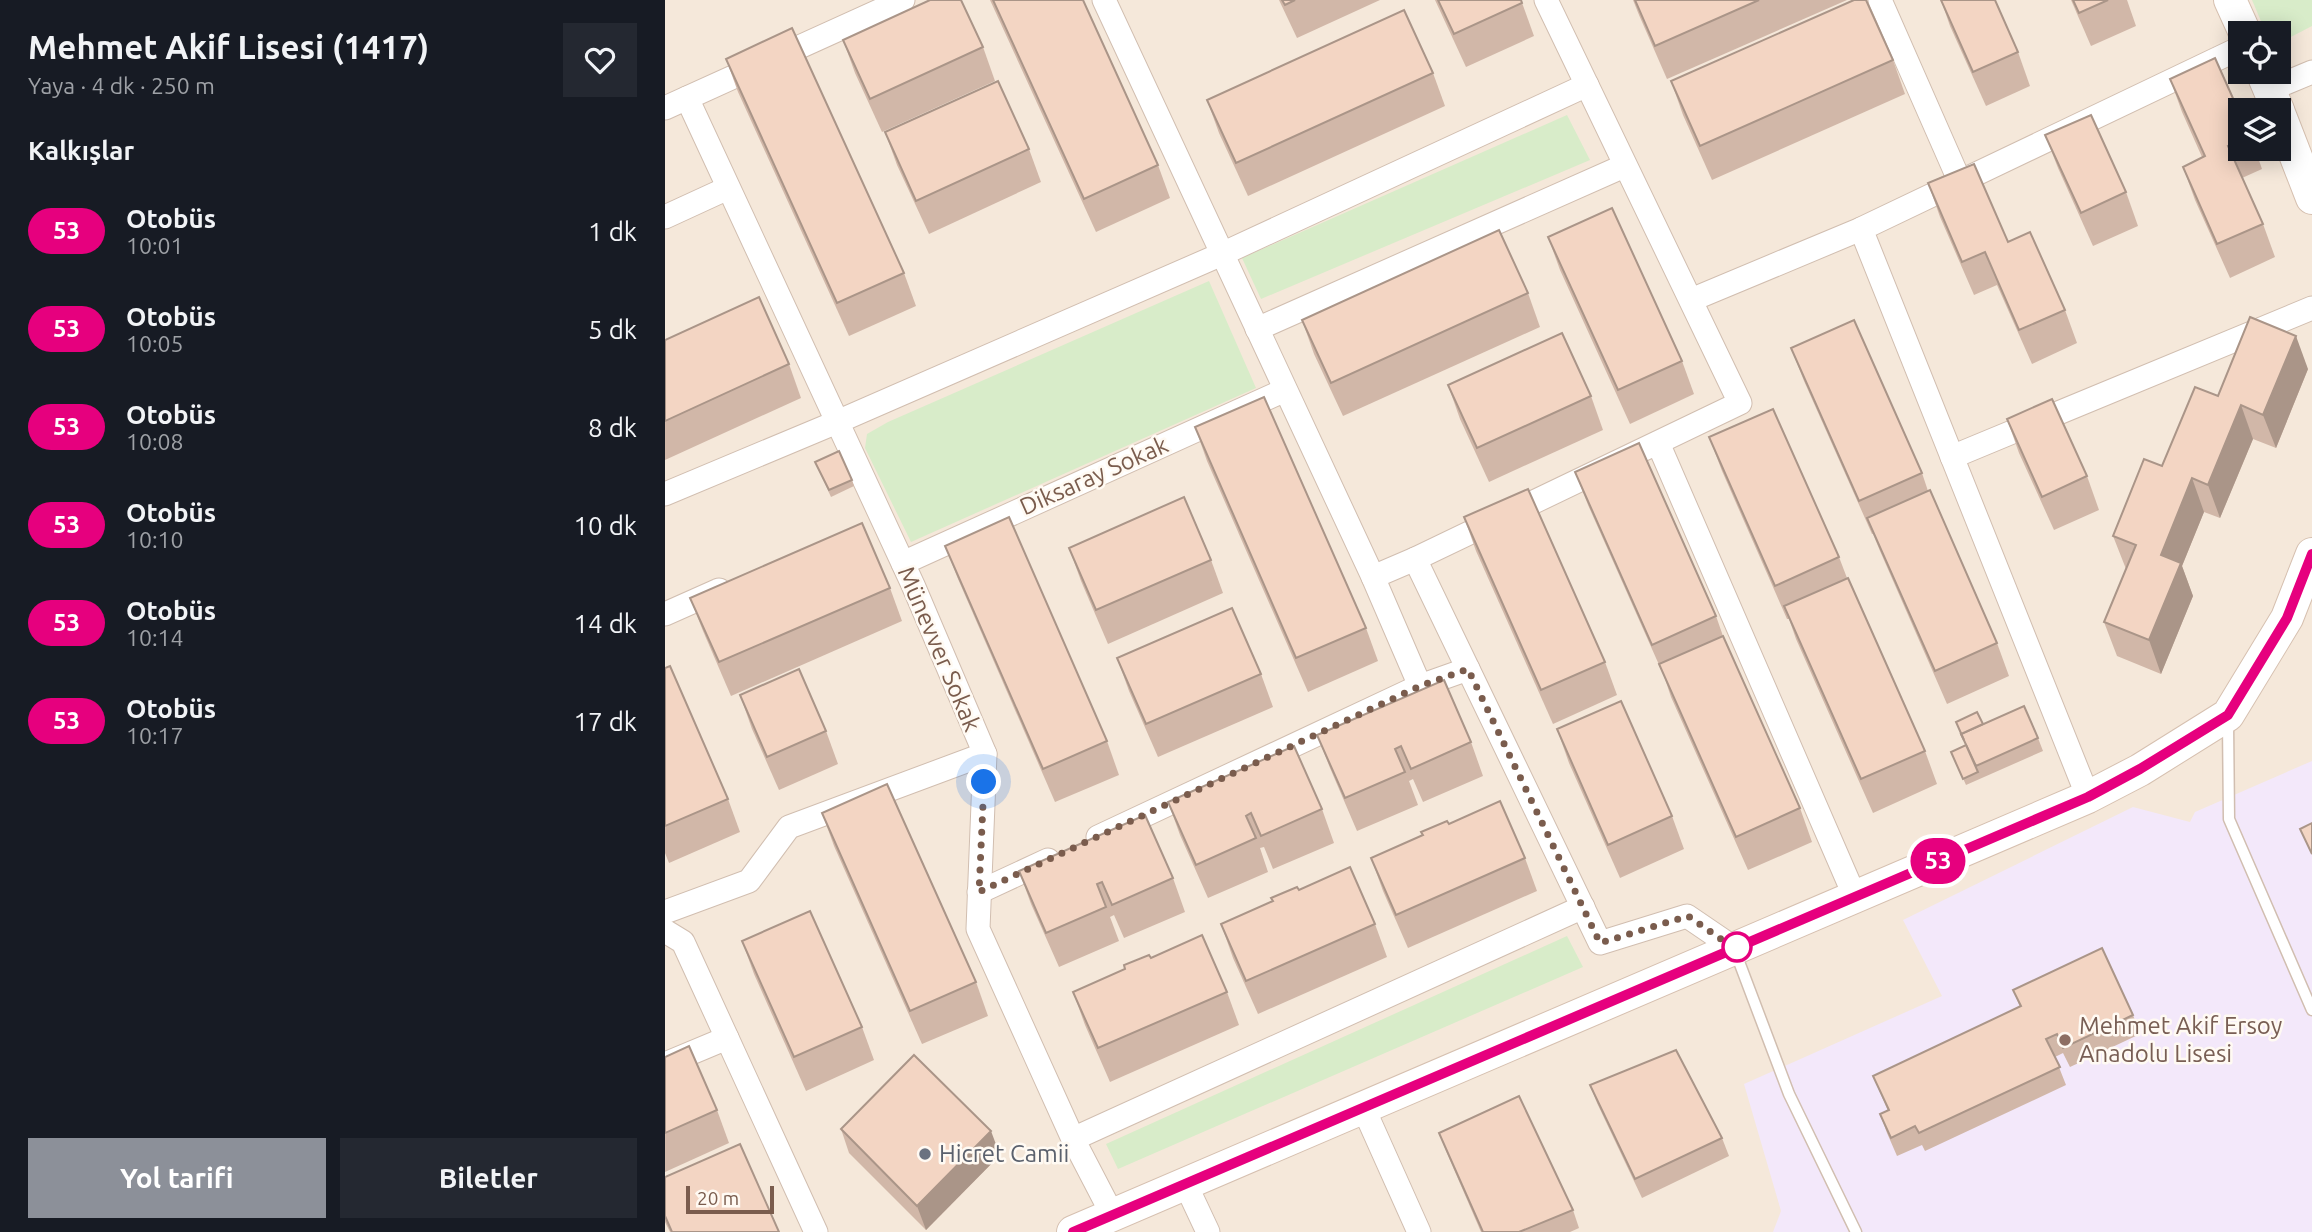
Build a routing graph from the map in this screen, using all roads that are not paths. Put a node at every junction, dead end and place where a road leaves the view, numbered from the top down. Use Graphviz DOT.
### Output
graph roads {
  1 [pos="903,0"];
  2 [pos="1104,0"];
  3 [pos="1546,0"];
  4 [pos="1880,0"];
  5 [pos="2230,0"];
  6 [pos="2240,21"];
  7 [pos="2228,54"];
  8 [pos="2312,72"];
  9 [pos="1587,85"];
  10 [pos="2272,96"];
  11 [pos="687,99"];
  12 [pos="665,108"];
  13 [pos="1624,166"];
  14 [pos="1960,182"];
  15 [pos="728,188"];
  16 [pos="2312,198"];
  17 [pos="665,217"];
  18 [pos="1861,229"];
  19 [pos="1222,254"];
  20 [pos="1691,300"];
  21 [pos="2312,308"];
  22 [pos="1258,329"];
  23 [pos="1285,390"];
  24 [pos="837,422"];
  25 [pos="1658,443"];
  26 [pos="1952,457"];
  27 [pos="665,494"];
  28 [pos="882,517"];
  29 [pos="856,528"];
  30 [pos="2312,554"];
  31 [pos="1415,559"];
  32 [pos="903,563"];
  33 [pos="1373,577"];
  34 [pos="741,580"];
  35 [pos="665,614"];
  36 [pos="1468,669"];
  37 [pos="1420,686"];
  38 [pos="2228,715"];
  39 [pos="985,754"];
  40 [pos="2088,797"];
  41 [pos="979,892"];
  42 [pos="1854,897"];
  43 [pos="1583,907"];
  44 [pos="665,912"];
  45 [pos="665,931"];
  46 [pos="1734,948"];
  47 [pos="2312,1010"];
  48 [pos="727,1038"];
  49 [pos="665,1064"];
  50 [pos="1363,1107"];
  51 [pos="1073,1139"];
  52 [pos="1185,1182"];
  53 [pos="1112,1214"];
  54 [pos="816,1232"];
  55 [pos="1073,1232"];
  56 [pos="1208,1232"];
  57 [pos="1419,1232"];
  58 [pos="1856,1232"];
  1 -- 11 [label="street"];
  2 -- 19 [label="street"];
  3 -- 9 [label="street"];
  4 -- 14 [label="street"];
  5 -- 6 [label="street"];
  7 -- 14 [label="street"];
  8 -- 10 [label="street"];
  9 -- 13 [label="street"];
  9 -- 19 [label="street"];
  10 -- 16 [label="street"];
  11 -- 12 [label="street"];
  11 -- 15 [label="street, Münevver Sokak"];
  13 -- 20 [label="street"];
  13 -- 22 [label="street"];
  14 -- 18 [label="street"];
  15 -- 17 [label="street"];
  15 -- 24 [label="street, Münevver Sokak"];
  18 -- 20 [label="street"];
  18 -- 26 [label="street"];
  19 -- 22 [label="street"];
  19 -- 24 [label="street"];
  20 -- 25 [label="street"];
  21 -- 26 [label="street"];
  22 -- 23 [label="street"];
  23 -- 32 [label="street, Diksaray Sokak"];
  23 -- 33 [label="street"];
  24 -- 27 [label="street"];
  24 -- 28 [label="street, Münevver Sokak"];
  25 -- 31 [label="street"];
  25 -- 42 [label="street"];
  26 -- 40 [label="street"];
  28 -- 29 [label="street"];
  28 -- 32 [label="street, Münevver Sokak"];
  30 -- 38 [label="street"];
  31 -- 33 [label="street"];
  31 -- 36 [label="street"];
  32 -- 39 [label="street, Münevver Sokak"];
  33 -- 37 [label="street"];
  34 -- 35 [label="street"];
  36 -- 37 [label="street"];
  36 -- 43 [label="street"];
  37 -- 41 [label="street"];
  38 -- 40 [label="street"];
  38 -- 47 [label="lane"];
  39 -- 41 [label="street, Münevver Sokak"];
  39 -- 44 [label="street"];
  40 -- 42 [label="street"];
  41 -- 51 [label="street, Münevver Sokak"];
  42 -- 46 [label="street"];
  43 -- 46 [label="street"];
  43 -- 51 [label="street"];
  45 -- 48 [label="street"];
  46 -- 50 [label="street"];
  46 -- 58 [label="lane"];
  48 -- 49 [label="street"];
  48 -- 54 [label="street"];
  50 -- 52 [label="street"];
  50 -- 57 [label="street"];
  51 -- 53 [label="street, Münevver Sokak"];
  52 -- 53 [label="street"];
  52 -- 56 [label="street"];
  53 -- 55 [label="street"];
}
